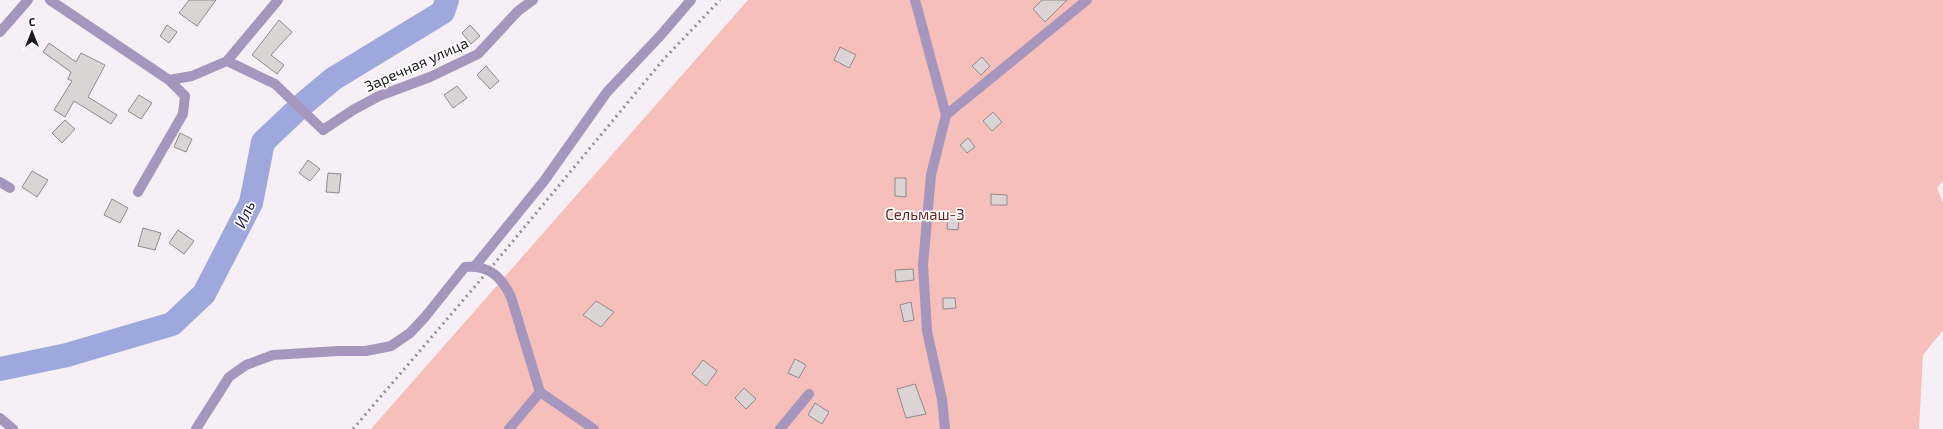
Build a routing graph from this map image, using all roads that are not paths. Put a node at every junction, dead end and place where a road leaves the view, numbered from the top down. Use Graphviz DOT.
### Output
graph roads {
  1 [pos="28,0"];
  2 [pos="50,0"];
  3 [pos="278,0"];
  4 [pos="532,0"];
  5 [pos="691,0"];
  6 [pos="915,0"];
  7 [pos="1087,0"];
  8 [pos="0,32"];
  9 [pos="227,61"];
  10 [pos="169,80"];
  11 [pos="946,115"];
  12 [pos="0,182"];
  13 [pos="10,188"];
  14 [pos="138,192"];
  15 [pos="475,266"];
  16 [pos="540,392"];
  17 [pos="810,394"];
  18 [pos="0,418"];
  19 [pos="12,429"];
  20 [pos="196,429"];
  21 [pos="509,429"];
  22 [pos="594,429"];
  23 [pos="780,429"];
  24 [pos="945,429"];
  1 -- 8 [label="street"];
  2 -- 10 [label="street"];
  3 -- 9 [label="street"];
  4 -- 9 [label="street, Заречная улица"];
  5 -- 15 [label="street"];
  6 -- 11 [label="street"];
  7 -- 11 [label="street"];
  9 -- 10 [label="street"];
  10 -- 14 [label="street"];
  11 -- 24 [label="street"];
  12 -- 13 [label="street"];
  15 -- 16 [label="street"];
  15 -- 20 [label="street"];
  16 -- 21 [label="street"];
  16 -- 22 [label="street"];
  17 -- 23 [label="street"];
  18 -- 19 [label="street"];
}
